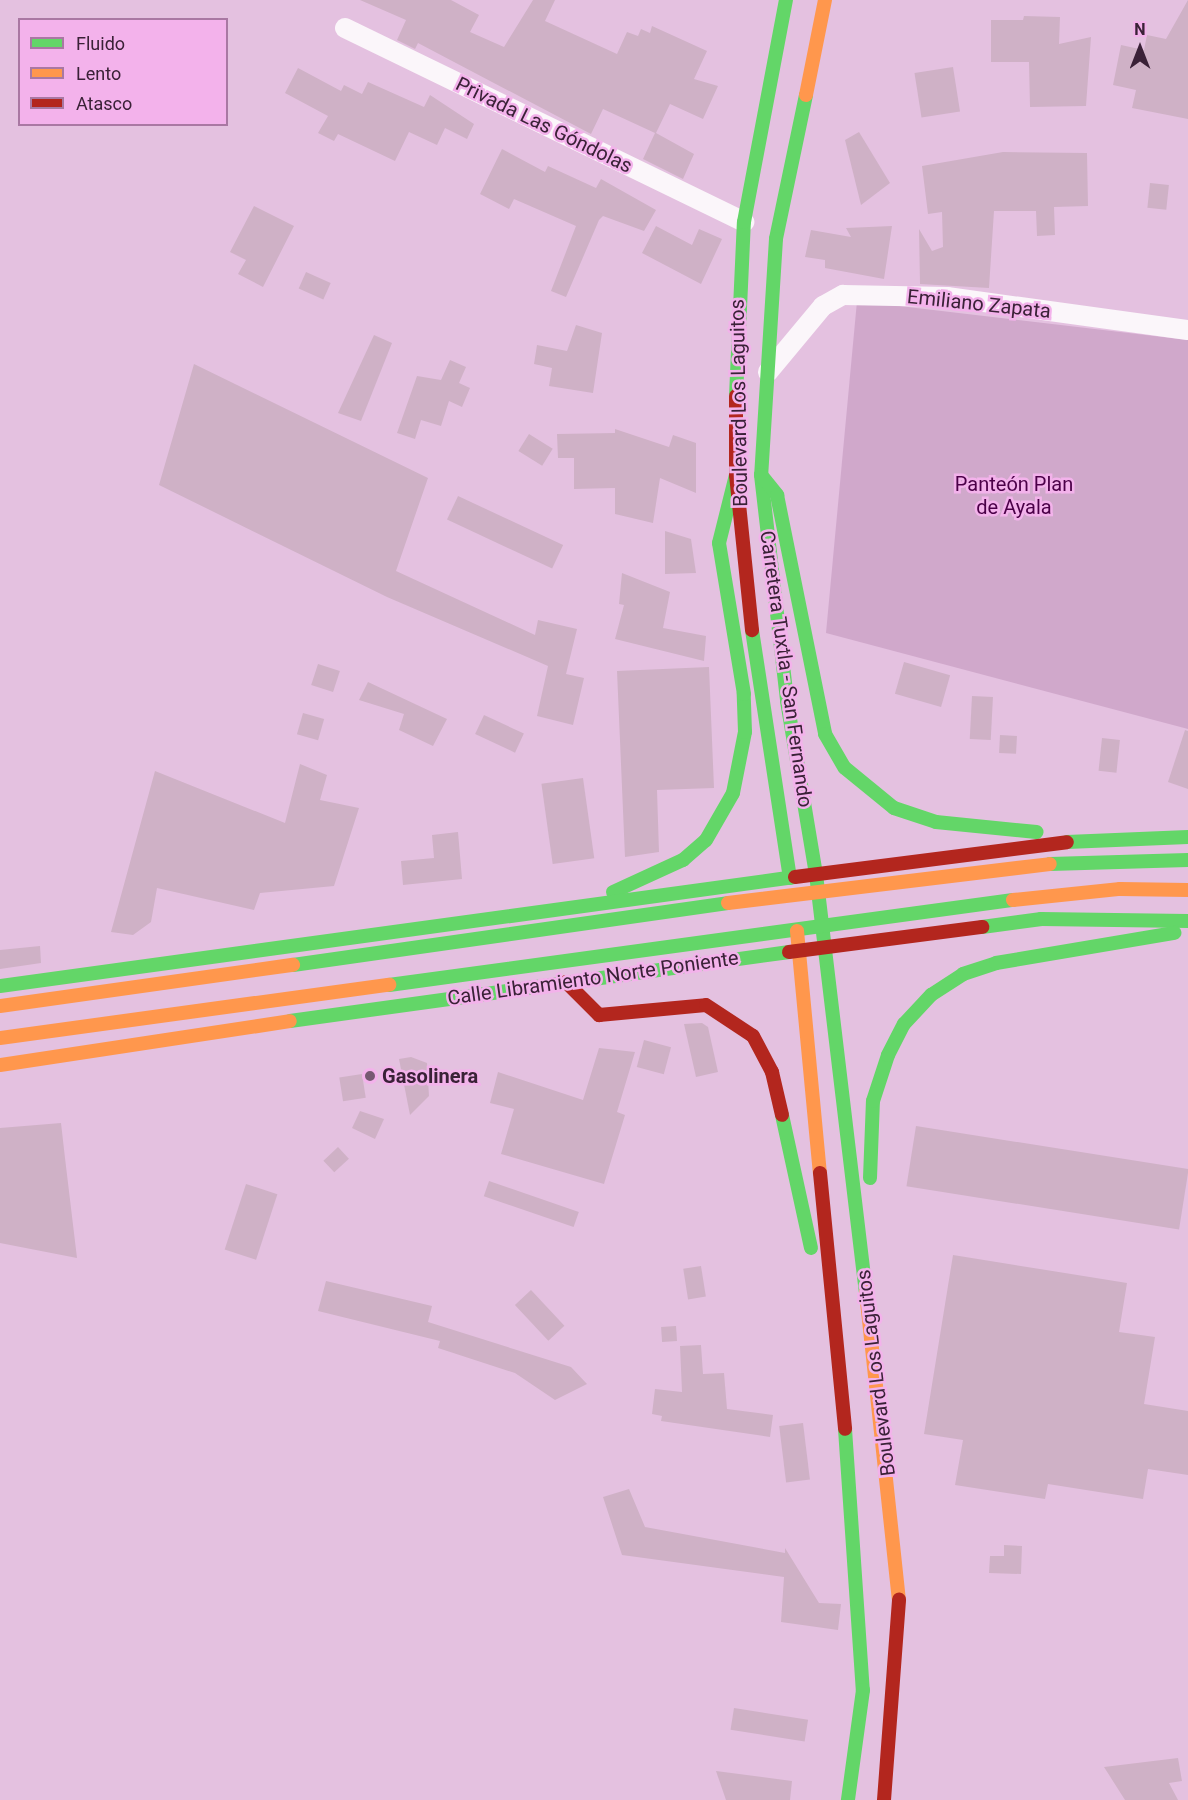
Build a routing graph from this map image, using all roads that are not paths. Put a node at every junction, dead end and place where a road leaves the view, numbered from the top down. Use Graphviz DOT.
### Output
graph roads {
  1 [pos="786,0"];
  2 [pos="825,0"];
  3 [pos="345,28"];
  4 [pos="744,222"];
  5 [pos="1188,330"];
  6 [pos="768,372"];
  7 [pos="736,475"];
  8 [pos="761,475"];
  9 [pos="1106,837"];
  10 [pos="1188,837"];
  11 [pos="1188,860"];
  12 [pos="816,874"];
  13 [pos="790,878"];
  14 [pos="1188,890"];
  15 [pos="578,907"];
  16 [pos="1188,921"];
  17 [pos="1188,931"];
  18 [pos="828,946"];
  19 [pos="799,950"];
  20 [pos="566,982"];
  21 [pos="0,986"];
  22 [pos="0,1005"];
  23 [pos="0,1038"];
  24 [pos="0,1065"];
  25 [pos="872,1318"];
  26 [pos="837,1319"];
  27 [pos="848,1800"];
  28 [pos="884,1800"];
  1 -- 4 [label="main road, Boulevard Los Laguitos"];
  2 -- 6 [label="main road, Carretera Tuxtla - San Fernando"];
  3 -- 4 [label="street, Privada Las Góndolas"];
  4 -- 7 [label="main road, Boulevard Los Laguitos"];
  5 -- 6 [label="street, Emiliano Zapata"];
  6 -- 8 [label="main road, Carretera Tuxtla - San Fernando"];
  7 -- 13 [label="main road, Boulevard Los Laguitos"];
  7 -- 15 [label="main road"];
  8 -- 9 [label="main road"];
  8 -- 12 [label="main road, Carretera Tuxtla - San Fernando"];
  9 -- 10 [label="main road"];
  9 -- 12 [label="main road"];
  11 -- 22 [label="main road"];
  12 -- 13 [label="main road"];
  12 -- 18 [label="main road, Carretera Tuxtla - San Fernando"];
  13 -- 15 [label="main road"];
  13 -- 19 [label="main road, Boulevard Los Laguitos"];
  14 -- 23 [label="main road, Calle Libramiento Norte Poniente"];
  15 -- 21 [label="main road"];
  16 -- 18 [label="main road, Calle Libramiento Norte Poniente"];
  17 -- 25 [label="main road"];
  18 -- 19 [label="main road, Calle Libramiento Norte Poniente"];
  18 -- 25 [label="main road, Boulevard Los Laguitos"];
  19 -- 20 [label="main road, Calle Libramiento Norte Poniente"];
  19 -- 26 [label="main road, Boulevard Los Laguitos"];
  20 -- 24 [label="main road, Calle Libramiento Norte Poniente"];
  20 -- 26 [label="main road"];
  25 -- 28 [label="main road, Boulevard Los Laguitos"];
  26 -- 27 [label="main road, Boulevard Los Laguitos"];
}
